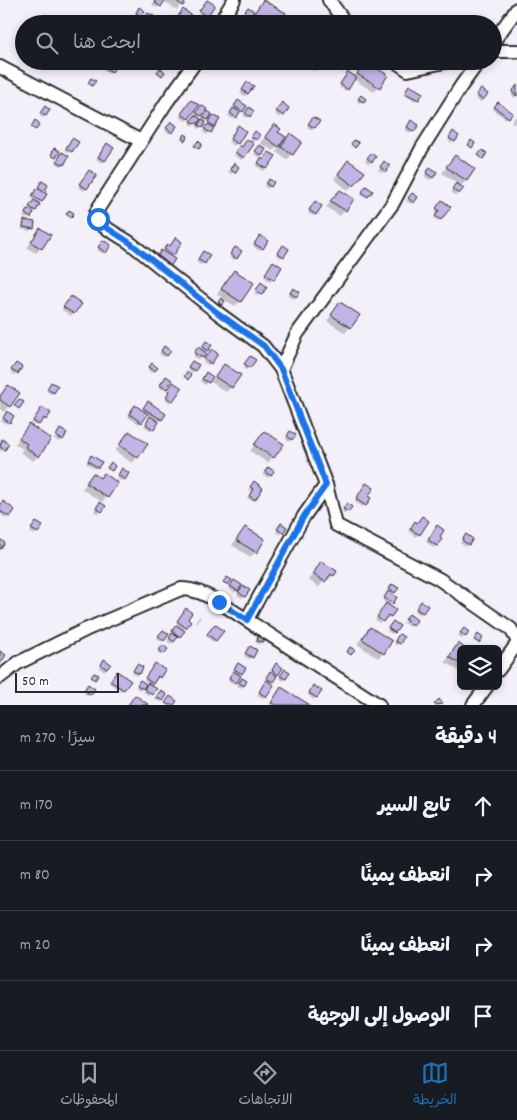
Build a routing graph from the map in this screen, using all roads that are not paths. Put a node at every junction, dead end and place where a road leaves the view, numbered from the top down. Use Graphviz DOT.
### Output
graph roads {
  1 [pos="234,0"];
  2 [pos="329,0"];
  3 [pos="517,9"];
  4 [pos="225,15"];
  5 [pos="340,15"];
  6 [pos="502,30"];
  7 [pos="502,51"];
  8 [pos="517,51"];
  9 [pos="0,67"];
  10 [pos="190,70"];
  11 [pos="473,70"];
  12 [pos="141,141"];
  13 [pos="281,369"];
  14 [pos="326,485"];
  15 [pos="247,620"];
  16 [pos="517,640"];
  17 [pos="517,644"];
  18 [pos="502,665"];
  19 [pos="0,676"];
  20 [pos="484,690"];
  21 [pos="379,705"];
  22 [pos="473,705"];
  1 -- 4 [label="street"];
  2 -- 5 [label="street"];
  3 -- 6 [label="street"];
  7 -- 8 [label="street"];
  9 -- 12 [label="street"];
  10 -- 12 [label="street"];
  11 -- 13 [label="street"];
  12 -- 13 [label="street"];
  13 -- 14 [label="street"];
  14 -- 15 [label="street"];
  14 -- 16 [label="street"];
  15 -- 19 [label="street"];
  15 -- 21 [label="street"];
  17 -- 18 [label="street"];
  20 -- 22 [label="street"];
}
